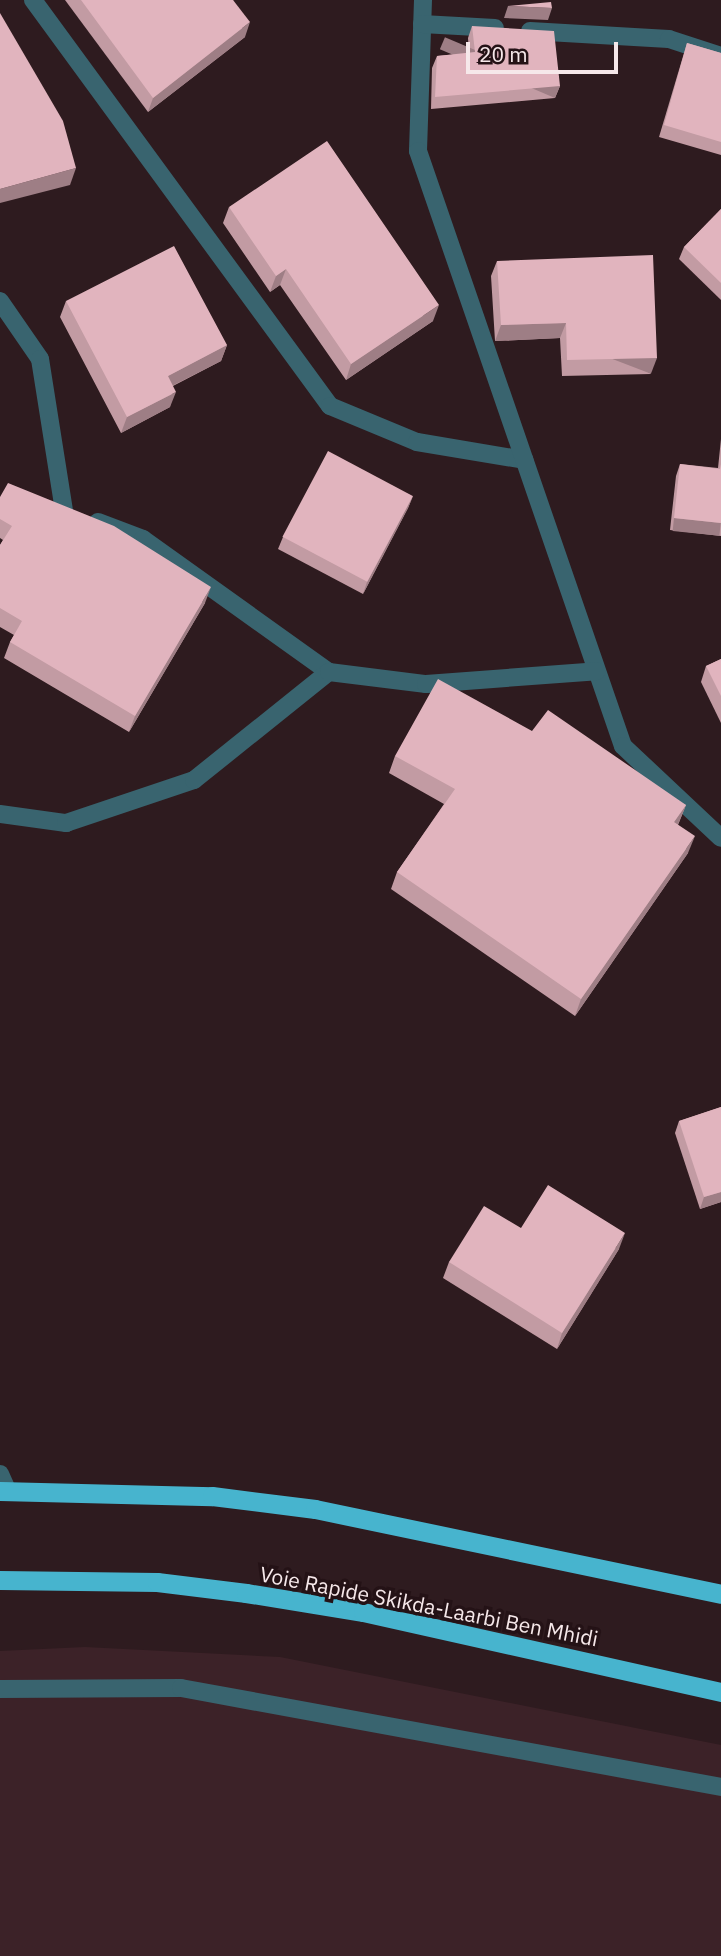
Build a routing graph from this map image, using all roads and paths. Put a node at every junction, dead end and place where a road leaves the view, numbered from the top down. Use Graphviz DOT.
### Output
graph roads {
  1 [pos="33,0"];
  2 [pos="423,0"];
  3 [pos="422,24"];
  4 [pos="721,56"];
  5 [pos="0,301"];
  6 [pos="524,460"];
  7 [pos="38,500"];
  8 [pos="64,510"];
  9 [pos="597,671"];
  10 [pos="329,672"];
  11 [pos="0,814"];
  12 [pos="721,838"];
  13 [pos="2,1485"];
  14 [pos="0,1580"];
  15 [pos="721,1594"];
  16 [pos="0,1689"];
  17 [pos="721,1692"];
  18 [pos="721,1787"];
  1 -- 6 [label="street"];
  2 -- 3 [label="street"];
  3 -- 4 [label="street"];
  3 -- 6 [label="street"];
  5 -- 8 [label="street"];
  6 -- 9 [label="street"];
  7 -- 8 [label="street"];
  8 -- 10 [label="street"];
  9 -- 10 [label="street"];
  9 -- 12 [label="street"];
  10 -- 11 [label="street"];
  13 -- 15 [label="highway"];
  14 -- 17 [label="highway, Voie Rapide Skikda-Laarbi Ben Mhidi"];
  16 -- 18 [label="street"];
}
